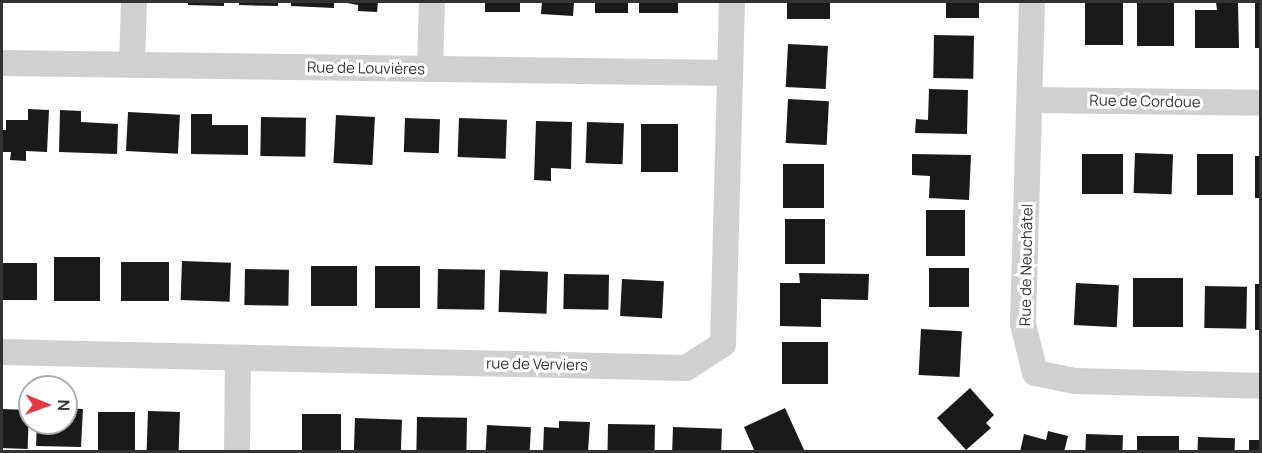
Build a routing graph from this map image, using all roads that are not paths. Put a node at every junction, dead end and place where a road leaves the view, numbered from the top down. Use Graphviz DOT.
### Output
graph roads {
  1 [pos="134,2"];
  2 [pos="432,2"];
  3 [pos="732,2"];
  4 [pos="1032,2"];
  5 [pos="2,63"];
  6 [pos="132,65"];
  7 [pos="430,69"];
  8 [pos="730,73"];
  9 [pos="1030,100"];
  10 [pos="1260,103"];
  11 [pos="2,352"];
  12 [pos="238,358"];
  13 [pos="1260,386"];
  14 [pos="237,452"];
  1 -- 6 [label="street"];
  2 -- 7 [label="street"];
  3 -- 8 [label="street, rue de Verviers"];
  4 -- 9 [label="street, Rue de Neuchâtel"];
  5 -- 6 [label="street, Rue de Louvières"];
  6 -- 7 [label="street, Rue de Louvières"];
  7 -- 8 [label="street, Rue de Louvières"];
  8 -- 12 [label="street, rue de Verviers"];
  9 -- 10 [label="street, Rue de Cordoue"];
  9 -- 13 [label="street, Rue de Neuchâtel"];
  11 -- 12 [label="street, rue de Verviers"];
  12 -- 14 [label="street"];
}
